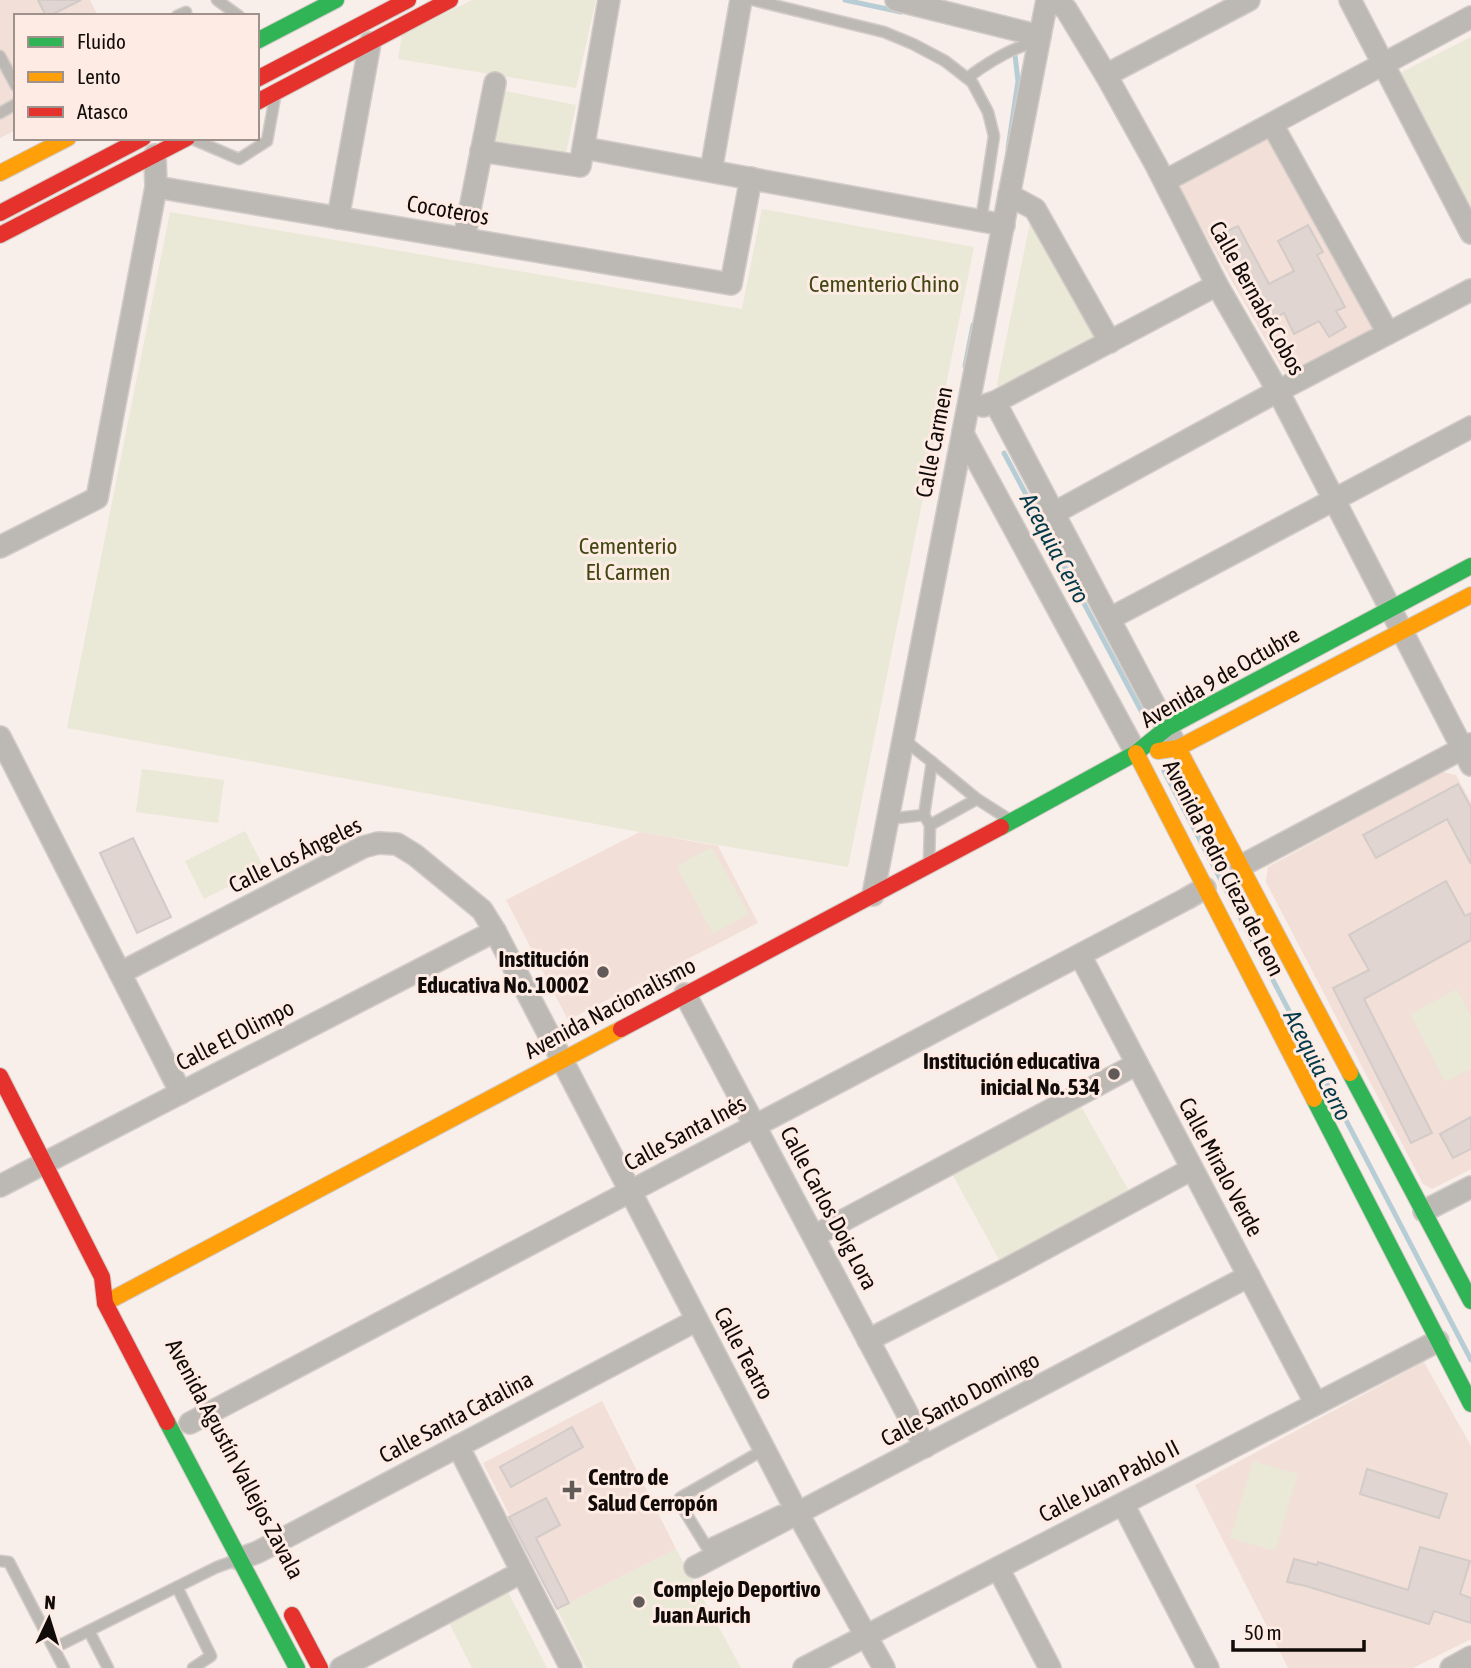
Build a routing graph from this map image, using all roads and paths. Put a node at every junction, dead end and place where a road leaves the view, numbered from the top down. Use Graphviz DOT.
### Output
graph roads {
  1 [pos="216,0"];
  2 [pos="306,0"];
  3 [pos="336,0"];
  4 [pos="408,0"];
  5 [pos="450,0"];
  6 [pos="609,0"];
  7 [pos="741,0"];
  8 [pos="753,0"];
  9 [pos="896,0"];
  10 [pos="1047,0"];
  11 [pos="1053,0"];
  12 [pos="1249,0"];
  13 [pos="1350,0"];
  14 [pos="236,14"];
  15 [pos="1471,18"];
  16 [pos="259,24"];
  17 [pos="1040,39"];
  18 [pos="259,40"];
  19 [pos="370,43"];
  20 [pos="0,56"];
  21 [pos="1384,63"];
  22 [pos="1106,75"];
  23 [pos="259,78"];
  24 [pos="967,78"];
  25 [pos="14,82"];
  26 [pos="495,83"];
  27 [pos="276,92"];
  28 [pos="259,101"];
  29 [pos="1272,124"];
  30 [pos="39,140"];
  31 [pos="64,140"];
  32 [pos="179,140"];
  33 [pos="193,140"];
  34 [pos="149,147"];
  35 [pos="481,151"];
  36 [pos="582,157"];
  37 [pos="0,160"];
  38 [pos="711,171"];
  39 [pos="0,173"];
  40 [pos="751,178"];
  41 [pos="1164,181"];
  42 [pos="156,187"];
  43 [pos="1009,195"];
  44 [pos="0,213"];
  45 [pos="338,218"];
  46 [pos="981,221"];
  47 [pos="1004,225"];
  48 [pos="1471,233"];
  49 [pos="0,235"];
  50 [pos="464,239"];
  51 [pos="1217,285"];
  52 [pos="1471,290"];
  53 [pos="1388,333"];
  54 [pos="1110,342"];
  55 [pos="1278,391"];
  56 [pos="995,402"];
  57 [pos="967,411"];
  58 [pos="1471,427"];
  59 [pos="963,434"];
  60 [pos="1334,500"];
  61 [pos="1054,513"];
  62 [pos="0,547"];
  63 [pos="1471,566"];
  64 [pos="1471,595"];
  65 [pos="1390,609"];
  66 [pos="1109,619"];
  67 [pos="1402,631"];
  68 [pos="1167,728"];
  69 [pos="0,737"];
  70 [pos="903,739"];
  71 [pos="1178,748"];
  72 [pos="1468,752"];
  73 [pos="1136,753"];
  74 [pos="932,762"];
  75 [pos="977,799"];
  76 [pos="888,819"];
  77 [pos="927,820"];
  78 [pos="1012,821"];
  79 [pos="928,866"];
  80 [pos="1241,866"];
  81 [pos="1205,888"];
  82 [pos="873,895"];
  83 [pos="495,931"];
  84 [pos="1080,955"];
  85 [pos="120,973"];
  86 [pos="685,994"];
  87 [pos="562,1060"];
  88 [pos="1137,1064"];
  89 [pos="0,1076"];
  90 [pos="181,1093"];
  91 [pos="756,1125"];
  92 [pos="44,1163"];
  93 [pos="1192,1168"];
  94 [pos="0,1186"];
  95 [pos="1471,1187"];
  96 [pos="630,1191"];
  97 [pos="1424,1211"];
  98 [pos="814,1236"];
  99 [pos="1249,1276"];
  100 [pos="102,1278"];
  101 [pos="124,1300"];
  102 [pos="1471,1301"];
  103 [pos="105,1303"];
  104 [pos="697,1320"];
  105 [pos="868,1340"];
  106 [pos="1438,1342"];
  107 [pos="1315,1404"];
  108 [pos="1471,1404"];
  109 [pos="190,1422"];
  110 [pos="458,1446"];
  111 [pos="925,1447"];
  112 [pos="765,1449"];
  113 [pos="1123,1504"];
  114 [pos="796,1509"];
  115 [pos="253,1554"];
  116 [pos="0,1561"];
  117 [pos="695,1567"];
  118 [pos="998,1568"];
  119 [pos="522,1572"];
  120 [pos="177,1587"];
  121 [pos="283,1598"];
  122 [pos="89,1631"];
  123 [pos="866,1636"];
  124 [pos="54,1648"];
  125 [pos="1471,1657"];
  126 [pos="64,1668"];
  127 [pos="108,1668"];
  128 [pos="193,1668"];
  129 [pos="297,1668"];
  130 [pos="320,1668"];
  131 [pos="341,1668"];
  132 [pos="571,1668"];
  133 [pos="804,1668"];
  134 [pos="884,1668"];
  135 [pos="1050,1668"];
  136 [pos="1208,1668"];
  137 [pos="1451,1668"];
  1 -- 14 [label="lane"];
  2 -- 16 [label="street"];
  3 -- 18 [label="street"];
  4 -- 23 [label="street"];
  5 -- 19 [label="street"];
  6 -- 36 [label="street"];
  7 -- 38 [label="street"];
  8 -- 24 [label="lane"];
  9 -- 17 [label="street"];
  10 -- 17 [label="street, Calle Carmen"];
  11 -- 22 [label="street, Calle Bernabé Cobos"];
  12 -- 22 [label="street"];
  13 -- 21 [label="street"];
  15 -- 21 [label="street"];
  17 -- 24 [label="lane"];
  17 -- 43 [label="street, Calle Carmen"];
  19 -- 27 [label="street"];
  19 -- 45 [label="street"];
  20 -- 25 [label="lane"];
  21 -- 29 [label="street"];
  21 -- 48 [label="street"];
  22 -- 41 [label="street, Calle Bernabé Cobos"];
  24 -- 46 [label="lane"];
  26 -- 35 [label="street"];
  27 -- 28 [label="street"];
  27 -- 33 [label="lane"];
  29 -- 41 [label="street"];
  29 -- 53 [label="street"];
  30 -- 37 [label="street"];
  31 -- 39 [label="street"];
  32 -- 34 [label="street"];
  34 -- 42 [label="street"];
  34 -- 44 [label="street"];
  34 -- 49 [label="street"];
  35 -- 36 [label="street"];
  35 -- 50 [label="street"];
  36 -- 38 [label="street"];
  38 -- 40 [label="street"];
  40 -- 46 [label="street"];
  40 -- 50 [label="street, Cocoteros"];
  41 -- 51 [label="street, Calle Bernabé Cobos"];
  42 -- 45 [label="street, Cocoteros"];
  42 -- 62 [label="street"];
  43 -- 47 [label="street, Calle Carmen"];
  43 -- 54 [label="street"];
  45 -- 50 [label="street, Cocoteros"];
  46 -- 47 [label="street"];
  47 -- 57 [label="street, Calle Carmen"];
  51 -- 54 [label="street"];
  51 -- 55 [label="street, Calle Bernabé Cobos"];
  52 -- 53 [label="street"];
  53 -- 55 [label="street"];
  54 -- 56 [label="street"];
  55 -- 60 [label="street, Calle Bernabé Cobos"];
  55 -- 61 [label="street"];
  56 -- 57 [label="street"];
  56 -- 61 [label="street, Avenida Pedro Cieza de Leon"];
  57 -- 59 [label="street, Calle Carmen"];
  58 -- 60 [label="street"];
  59 -- 70 [label="street, Calle Carmen"];
  59 -- 73 [label="street, Avenida Pedro Cieza de Leon"];
  60 -- 65 [label="street, Calle Bernabé Cobos"];
  60 -- 66 [label="street"];
  61 -- 66 [label="street, Avenida Pedro Cieza de Leon"];
  63 -- 65 [label="street, Avenida 9 de Octubre"];
  64 -- 67 [label="street, Avenida 9 de Octubre"];
  65 -- 67 [label="street, Calle Bernabé Cobos"];
  65 -- 68 [label="street, Avenida 9 de Octubre"];
  66 -- 68 [label="street, Avenida Pedro Cieza de Leon"];
  67 -- 71 [label="street, Avenida 9 de Octubre"];
  67 -- 72 [label="street, Calle Bernabé Cobos"];
  68 -- 71 [label="street, Avenida Pedro Cieza de Leon"];
  68 -- 73 [label="street, Avenida 9 de Octubre"];
  69 -- 85 [label="street"];
  70 -- 74 [label="lane"];
  70 -- 76 [label="street, Calle Carmen"];
  71 -- 73 [label="street, Avenida 9 de Octubre"];
  71 -- 80 [label="street, Avenida Pedro Cieza de Leon"];
  72 -- 80 [label="street"];
  73 -- 78 [label="street, Avenida Nacionalismo"];
  73 -- 81 [label="street, Avenida Pedro Cieza de Leon"];
  74 -- 75 [label="lane"];
  74 -- 77 [label="lane"];
  75 -- 77 [label="lane"];
  75 -- 78 [label="lane"];
  76 -- 77 [label="lane"];
  76 -- 82 [label="street, Calle Carmen"];
  77 -- 79 [label="lane"];
  78 -- 79 [label="street, Avenida Nacionalismo"];
  79 -- 82 [label="street, Avenida Nacionalismo"];
  80 -- 97 [label="street, Avenida Pedro Cieza de Leon"];
  81 -- 84 [label="street, Calle Santa Inés"];
  81 -- 106 [label="street, Avenida Pedro Cieza de Leon"];
  82 -- 86 [label="street, Avenida Nacionalismo"];
  83 -- 85 [label="street, Calle Los Ángeles"];
  83 -- 87 [label="street, Calle Los Ángeles"];
  83 -- 90 [label="street, Calle El Olimpo"];
  84 -- 88 [label="street, Calle Miralo Verde"];
  84 -- 91 [label="street, Calle Santa Inés"];
  85 -- 90 [label="street"];
  86 -- 87 [label="street, Avenida Nacionalismo"];
  86 -- 91 [label="street, Calle Carlos Doig Lora"];
  87 -- 96 [label="street, Calle Teatro"];
  87 -- 101 [label="street, Avenida Nacionalismo"];
  88 -- 93 [label="street, Calle Miralo Verde"];
  88 -- 98 [label="street"];
  89 -- 92 [label="street, Avenida Agustín Vallejos Zavala"];
  90 -- 92 [label="street, Calle El Olimpo"];
  91 -- 96 [label="street, Calle Santa Inés"];
  91 -- 98 [label="street, Calle Carlos Doig Lora"];
  92 -- 94 [label="street, Calle El Olimpo"];
  92 -- 100 [label="street, Avenida Agustín Vallejos Zavala"];
  93 -- 99 [label="street, Calle Miralo Verde"];
  93 -- 105 [label="street"];
  95 -- 97 [label="street"];
  96 -- 104 [label="street, Calle Teatro"];
  96 -- 109 [label="street, Calle Santa Inés"];
  97 -- 102 [label="street, Avenida Pedro Cieza de Leon"];
  98 -- 105 [label="street, Calle Carlos Doig Lora"];
  99 -- 107 [label="street, Calle Miralo Verde"];
  99 -- 111 [label="street, Calle Santo Domingo"];
  100 -- 101 [label="street, Avenida Agustín Vallejos Zavala"];
  100 -- 103 [label="street, Avenida Agustín Vallejos Zavala"];
  101 -- 103 [label="street, Avenida Nacionalismo"];
  103 -- 115 [label="street, Avenida Agustín Vallejos Zavala"];
  104 -- 110 [label="street, Calle Santa Catalina"];
  104 -- 112 [label="street, Calle Teatro"];
  105 -- 111 [label="street, Calle Carlos Doig Lora"];
  106 -- 107 [label="street, Calle Juan Pablo II"];
  106 -- 108 [label="street, Avenida Pedro Cieza de Leon"];
  107 -- 113 [label="street, Calle Juan Pablo II"];
  110 -- 115 [label="street, Calle Santa Catalina"];
  110 -- 119 [label="street"];
  111 -- 114 [label="street, Calle Santo Domingo"];
  112 -- 114 [label="street, Calle Teatro"];
  112 -- 114 [label="lane"];
  113 -- 118 [label="street, Calle Juan Pablo II"];
  113 -- 136 [label="street"];
  114 -- 117 [label="street, Calle Santo Domingo"];
  114 -- 123 [label="street, Calle Teatro"];
  115 -- 120 [label="lane"];
  115 -- 129 [label="street, Avenida Agustín Vallejos Zavala"];
  116 -- 124 [label="lane"];
  118 -- 123 [label="street, Calle Juan Pablo II"];
  118 -- 135 [label="street"];
  119 -- 131 [label="street"];
  119 -- 132 [label="street"];
  120 -- 122 [label="lane"];
  120 -- 128 [label="lane"];
  121 -- 130 [label="street, Avenida Agustín Vallejos Zavala"];
  122 -- 124 [label="lane"];
  122 -- 127 [label="lane"];
  123 -- 133 [label="street, Calle Juan Pablo II"];
  123 -- 134 [label="street, Calle Teatro"];
  124 -- 126 [label="lane"];
  125 -- 137 [label="street"];
}
